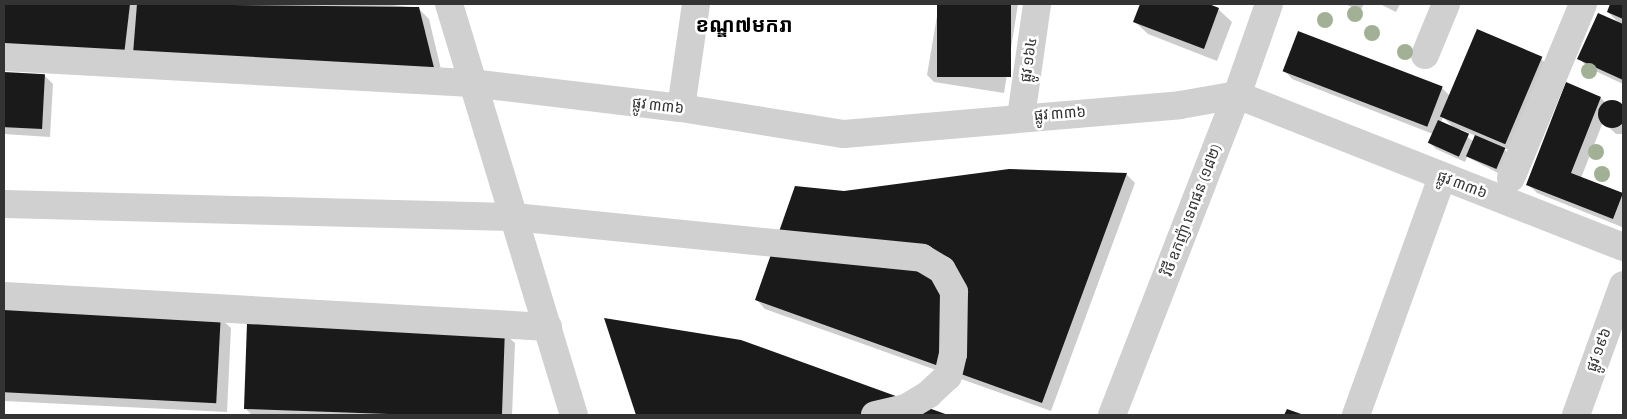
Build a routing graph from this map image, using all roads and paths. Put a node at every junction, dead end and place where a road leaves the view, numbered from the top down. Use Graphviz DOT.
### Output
graph roads {
  1 [pos="449,4"];
  2 [pos="696,4"];
  3 [pos="1037,4"];
  4 [pos="1269,4"];
  5 [pos="1446,4"];
  6 [pos="1584,4"];
  7 [pos="1425,55"];
  8 [pos="4,58"];
  9 [pos="471,83"];
  10 [pos="1237,95"];
  11 [pos="681,108"];
  12 [pos="1021,117"];
  13 [pos="1442,177"];
  14 [pos="1511,178"];
  15 [pos="4,204"];
  16 [pos="514,217"];
  17 [pos="1623,246"];
  18 [pos="1623,285"];
  19 [pos="4,296"];
  20 [pos="548,327"];
  21 [pos="574,415"];
  22 [pos="875,415"];
  23 [pos="1112,415"];
  24 [pos="1356,415"];
  25 [pos="1576,415"];
  1 -- 9 [label="street"];
  2 -- 11 [label="street"];
  3 -- 12 [label="street, ផ្លូវ ១៦៤"];
  4 -- 10 [label="street, វិថី ឧកញ៉ា ទេពផន (១៨២)"];
  5 -- 7 [label="street"];
  6 -- 14 [label="street"];
  8 -- 9 [label="street, ផ្លូវ ៣៣៦"];
  9 -- 11 [label="street, ផ្លូវ ៣៣៦"];
  9 -- 16 [label="street"];
  10 -- 12 [label="street, ផ្លូវ ៣៣៦"];
  10 -- 13 [label="street, ផ្លូវ ៣៣៦"];
  10 -- 23 [label="street, វិថី ឧកញ៉ា ទេពផន (១៨២)"];
  11 -- 12 [label="street, ផ្លូវ ៣៣៦"];
  13 -- 17 [label="street, ផ្លូវ ៣៣៦"];
  13 -- 24 [label="street"];
  15 -- 16 [label="street"];
  16 -- 20 [label="street"];
  16 -- 22 [label="street"];
  18 -- 25 [label="street, ផ្លូវ ១៩៦"];
  19 -- 20 [label="street"];
  20 -- 21 [label="street"];
}
